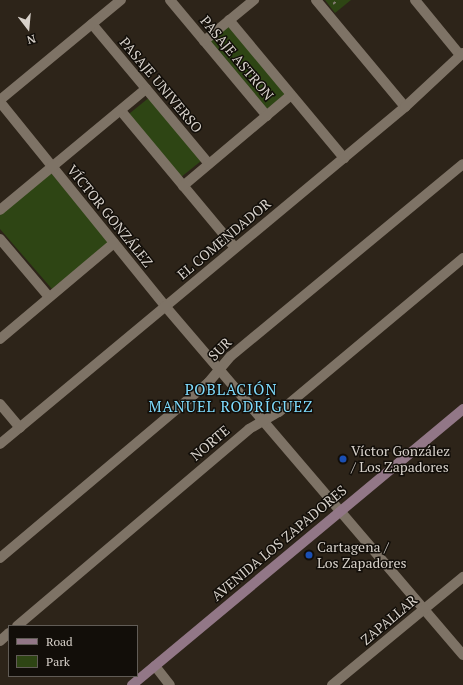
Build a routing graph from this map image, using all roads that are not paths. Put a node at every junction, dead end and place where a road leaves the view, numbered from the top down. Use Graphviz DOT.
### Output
graph roads {
  1 [pos="121,0"];
  2 [pos="170,0"];
  3 [pos="254,0"];
  4 [pos="316,0"];
  5 [pos="415,0"];
  6 [pos="229,20"];
  7 [pos="92,24"];
  8 [pos="204,41"];
  9 [pos="462,54"];
  10 [pos="146,89"];
  11 [pos="292,95"];
  12 [pos="0,101"];
  13 [pos="405,107"];
  14 [pos="121,110"];
  15 [pos="266,116"];
  16 [pos="344,158"];
  17 [pos="209,164"];
  18 [pos="463,164"];
  19 [pos="53,167"];
  20 [pos="183,186"];
  21 [pos="0,210"];
  22 [pos="0,239"];
  23 [pos="114,243"];
  24 [pos="235,248"];
  25 [pos="463,258"];
  26 [pos="49,298"];
  27 [pos="165,306"];
  28 [pos="0,339"];
  29 [pos="219,370"];
  30 [pos="0,404"];
  31 [pos="463,409"];
  32 [pos="262,421"];
  33 [pos="20,428"];
  34 [pos="0,444"];
  35 [pos="340,511"];
  36 [pos="0,558"];
  37 [pos="463,577"];
  38 [pos="425,608"];
  39 [pos="18,625"];
  40 [pos="8,634"];
  41 [pos="0,641"];
  42 [pos="463,655"];
  43 [pos="155,666"];
  44 [pos="132,685"];
  45 [pos="170,685"];
  46 [pos="332,685"];
  1 -- 7 [label="street"];
  2 -- 8 [label="street, PASAJE ASTRON"];
  3 -- 6 [label="street"];
  4 -- 13 [label="street"];
  5 -- 9 [label="street"];
  6 -- 8 [label="street"];
  6 -- 11 [label="street"];
  7 -- 10 [label="street, PASAJE UNIVERSO"];
  7 -- 12 [label="street"];
  8 -- 15 [label="street, PASAJE ASTRON"];
  9 -- 13 [label="street, EL COMENDADOR"];
  10 -- 14 [label="street"];
  10 -- 17 [label="street, PASAJE UNIVERSO"];
  11 -- 15 [label="street"];
  11 -- 16 [label="street"];
  12 -- 19 [label="street, VÍCTOR GONZÁLEZ"];
  13 -- 16 [label="street, EL COMENDADOR"];
  14 -- 19 [label="street"];
  14 -- 20 [label="street"];
  15 -- 17 [label="street"];
  16 -- 24 [label="street, EL COMENDADOR"];
  17 -- 20 [label="street"];
  18 -- 29 [label="street, SUR"];
  19 -- 21 [label="street"];
  19 -- 23 [label="street, VÍCTOR GONZÁLEZ"];
  20 -- 24 [label="street"];
  22 -- 26 [label="street"];
  23 -- 26 [label="street"];
  23 -- 27 [label="street, VÍCTOR GONZÁLEZ"];
  24 -- 27 [label="street, EL COMENDADOR"];
  25 -- 32 [label="street, NORTE"];
  26 -- 28 [label="street"];
  27 -- 29 [label="street, VÍCTOR GONZÁLEZ"];
  27 -- 33 [label="street, EL COMENDADOR"];
  29 -- 32 [label="street, VÍCTOR GONZÁLEZ"];
  29 -- 36 [label="street, SUR"];
  30 -- 33 [label="street"];
  31 -- 35 [label="main road, AVENIDA LOS ZAPADORES"];
  32 -- 35 [label="street, VÍCTOR GONZÁLEZ"];
  32 -- 39 [label="street, NORTE"];
  33 -- 34 [label="street, EL COMENDADOR"];
  35 -- 38 [label="street, VÍCTOR GONZÁLEZ"];
  35 -- 43 [label="main road, AVENIDA LOS ZAPADORES"];
  37 -- 38 [label="street, ZAPALLAR"];
  38 -- 42 [label="street, VÍCTOR GONZÁLEZ"];
  38 -- 46 [label="street, ZAPALLAR"];
  40 -- 41 [label="street"];
  43 -- 44 [label="main road, AVENIDA LOS ZAPADORES"];
  43 -- 45 [label="street"];
}
